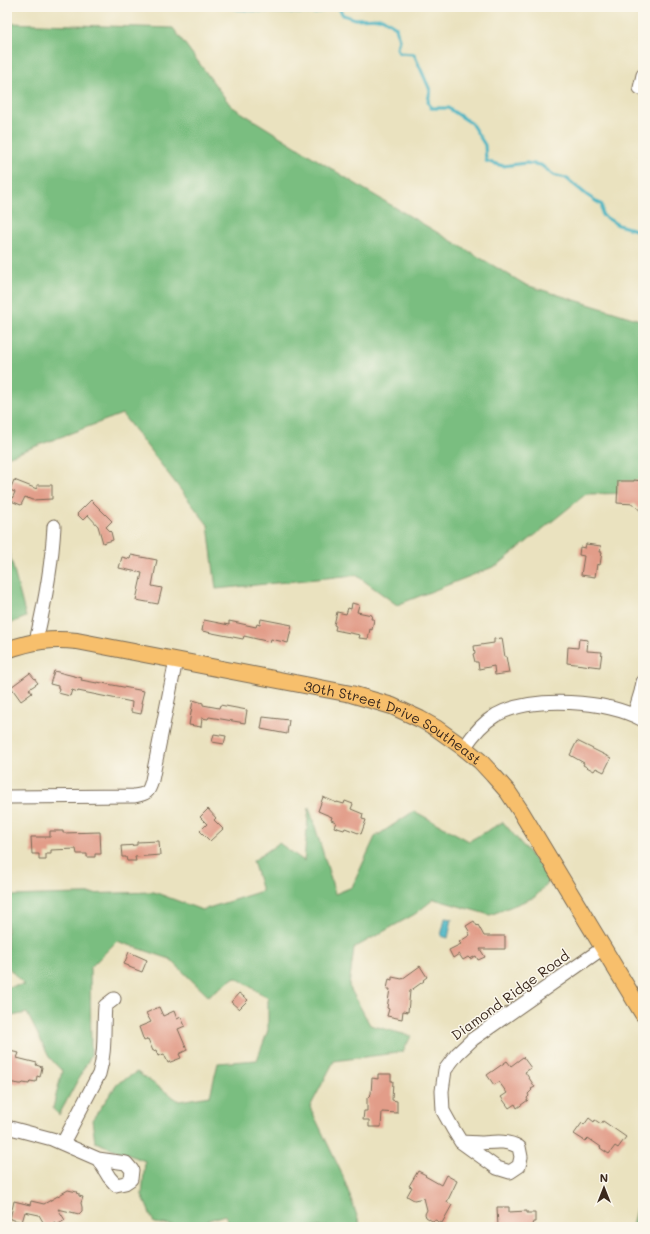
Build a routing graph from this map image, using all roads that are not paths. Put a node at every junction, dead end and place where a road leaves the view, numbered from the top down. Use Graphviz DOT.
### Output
graph roads {
  1 [pos="54,526"];
  2 [pos="36,641"];
  3 [pos="7,650"];
  4 [pos="176,660"];
  5 [pos="643,682"];
  6 [pos="638,718"];
  7 [pos="464,748"];
  8 [pos="7,797"];
  9 [pos="603,948"];
  10 [pos="114,999"];
  11 [pos="643,1014"];
  12 [pos="7,1127"];
  13 [pos="461,1142"];
  14 [pos="63,1143"];
  15 [pos="98,1159"];
  1 -- 2 [label="street"];
  2 -- 3 [label="main road, 30th Street Drive Southeast"];
  2 -- 4 [label="main road, 30th Street Drive Southeast"];
  4 -- 7 [label="main road, 30th Street Drive Southeast"];
  4 -- 8 [label="street"];
  5 -- 6 [label="street"];
  6 -- 7 [label="street"];
  7 -- 9 [label="main road, 30th Street Drive Southeast"];
  9 -- 11 [label="main road, 30th Street Drive Southeast"];
  9 -- 13 [label="street, Diamond Ridge Road"];
  10 -- 14 [label="street"];
  12 -- 14 [label="street"];
  14 -- 15 [label="street"];
}
